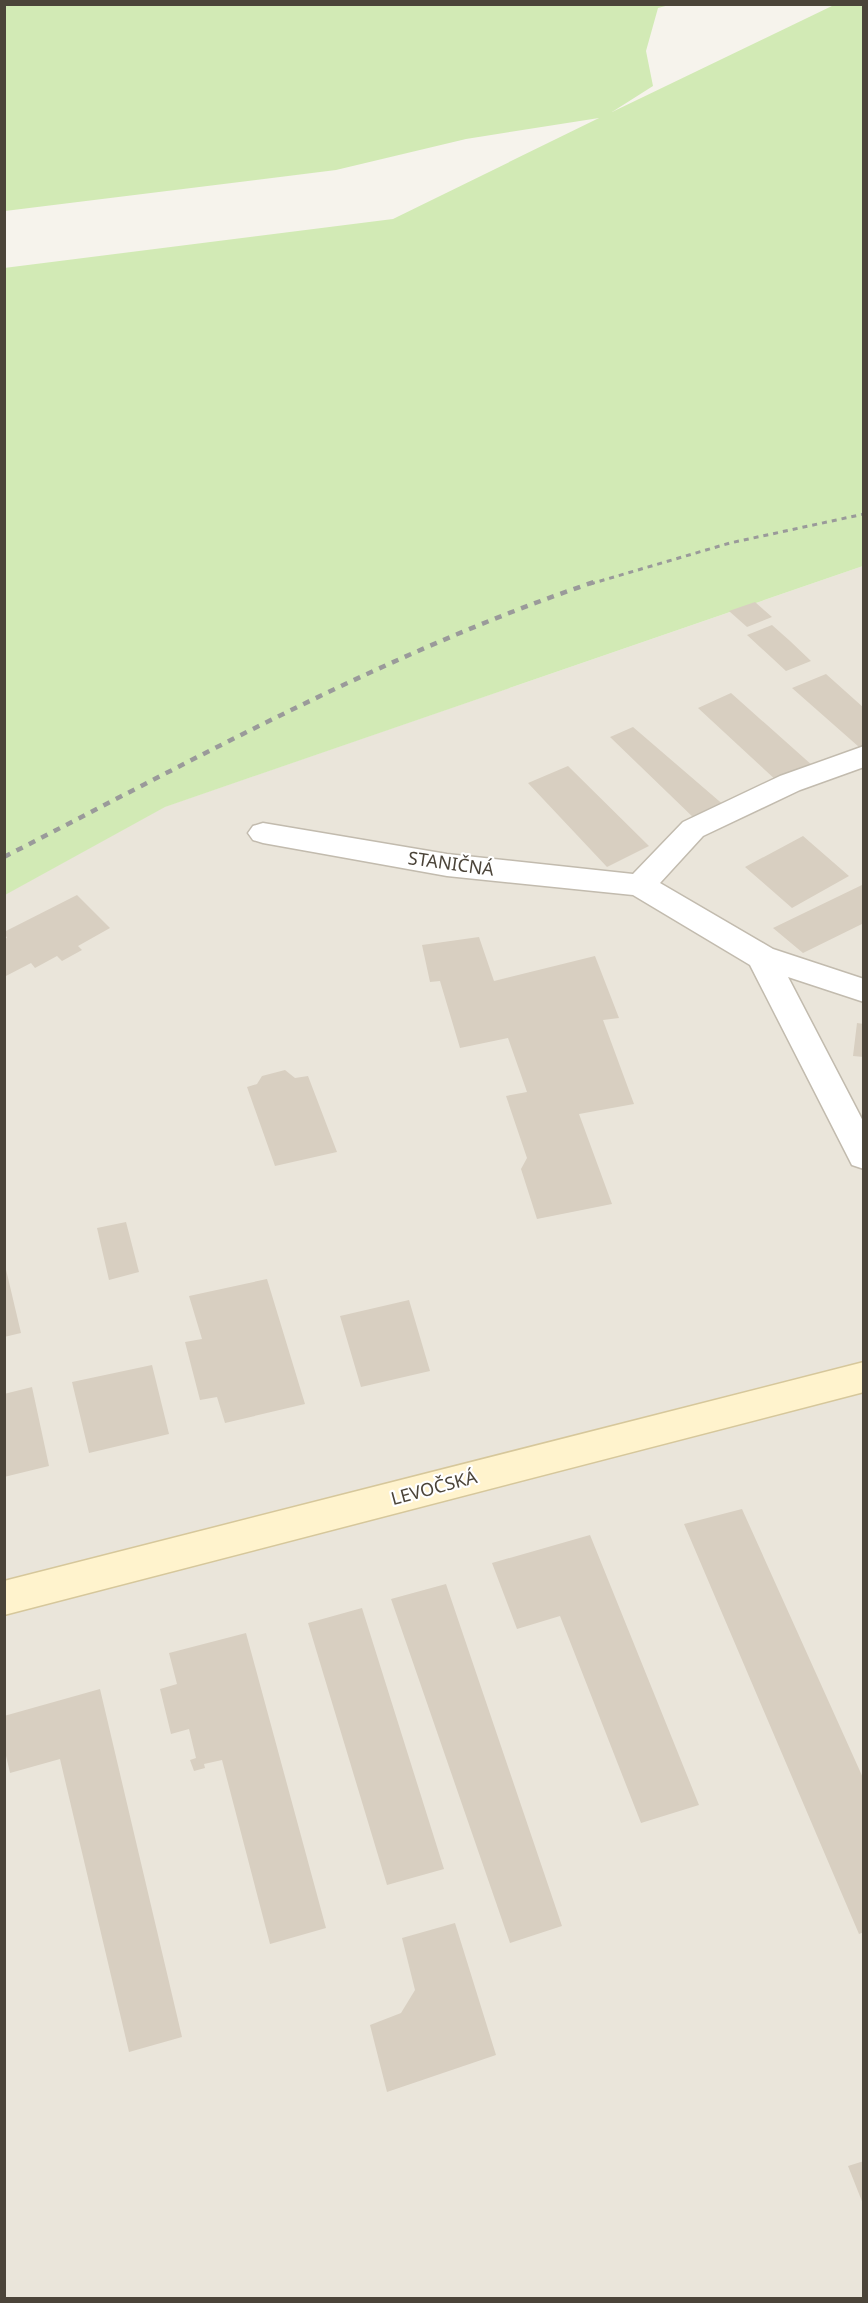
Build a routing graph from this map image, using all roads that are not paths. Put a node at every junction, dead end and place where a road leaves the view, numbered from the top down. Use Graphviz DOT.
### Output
graph roads {
  1 [pos="864,756"];
  2 [pos="263,833"];
  3 [pos="640,885"];
  4 [pos="762,957"];
  5 [pos="864,991"];
  6 [pos="864,1156"];
  7 [pos="864,1377"];
  8 [pos="4,1598"];
  1 -- 3 [label="street"];
  2 -- 3 [label="street, STANIČNÁ"];
  3 -- 4 [label="street, STANIČNÁ"];
  4 -- 5 [label="street, STANIČNÁ"];
  4 -- 6 [label="street"];
  7 -- 8 [label="main road, LEVOČSKÁ"];
}
